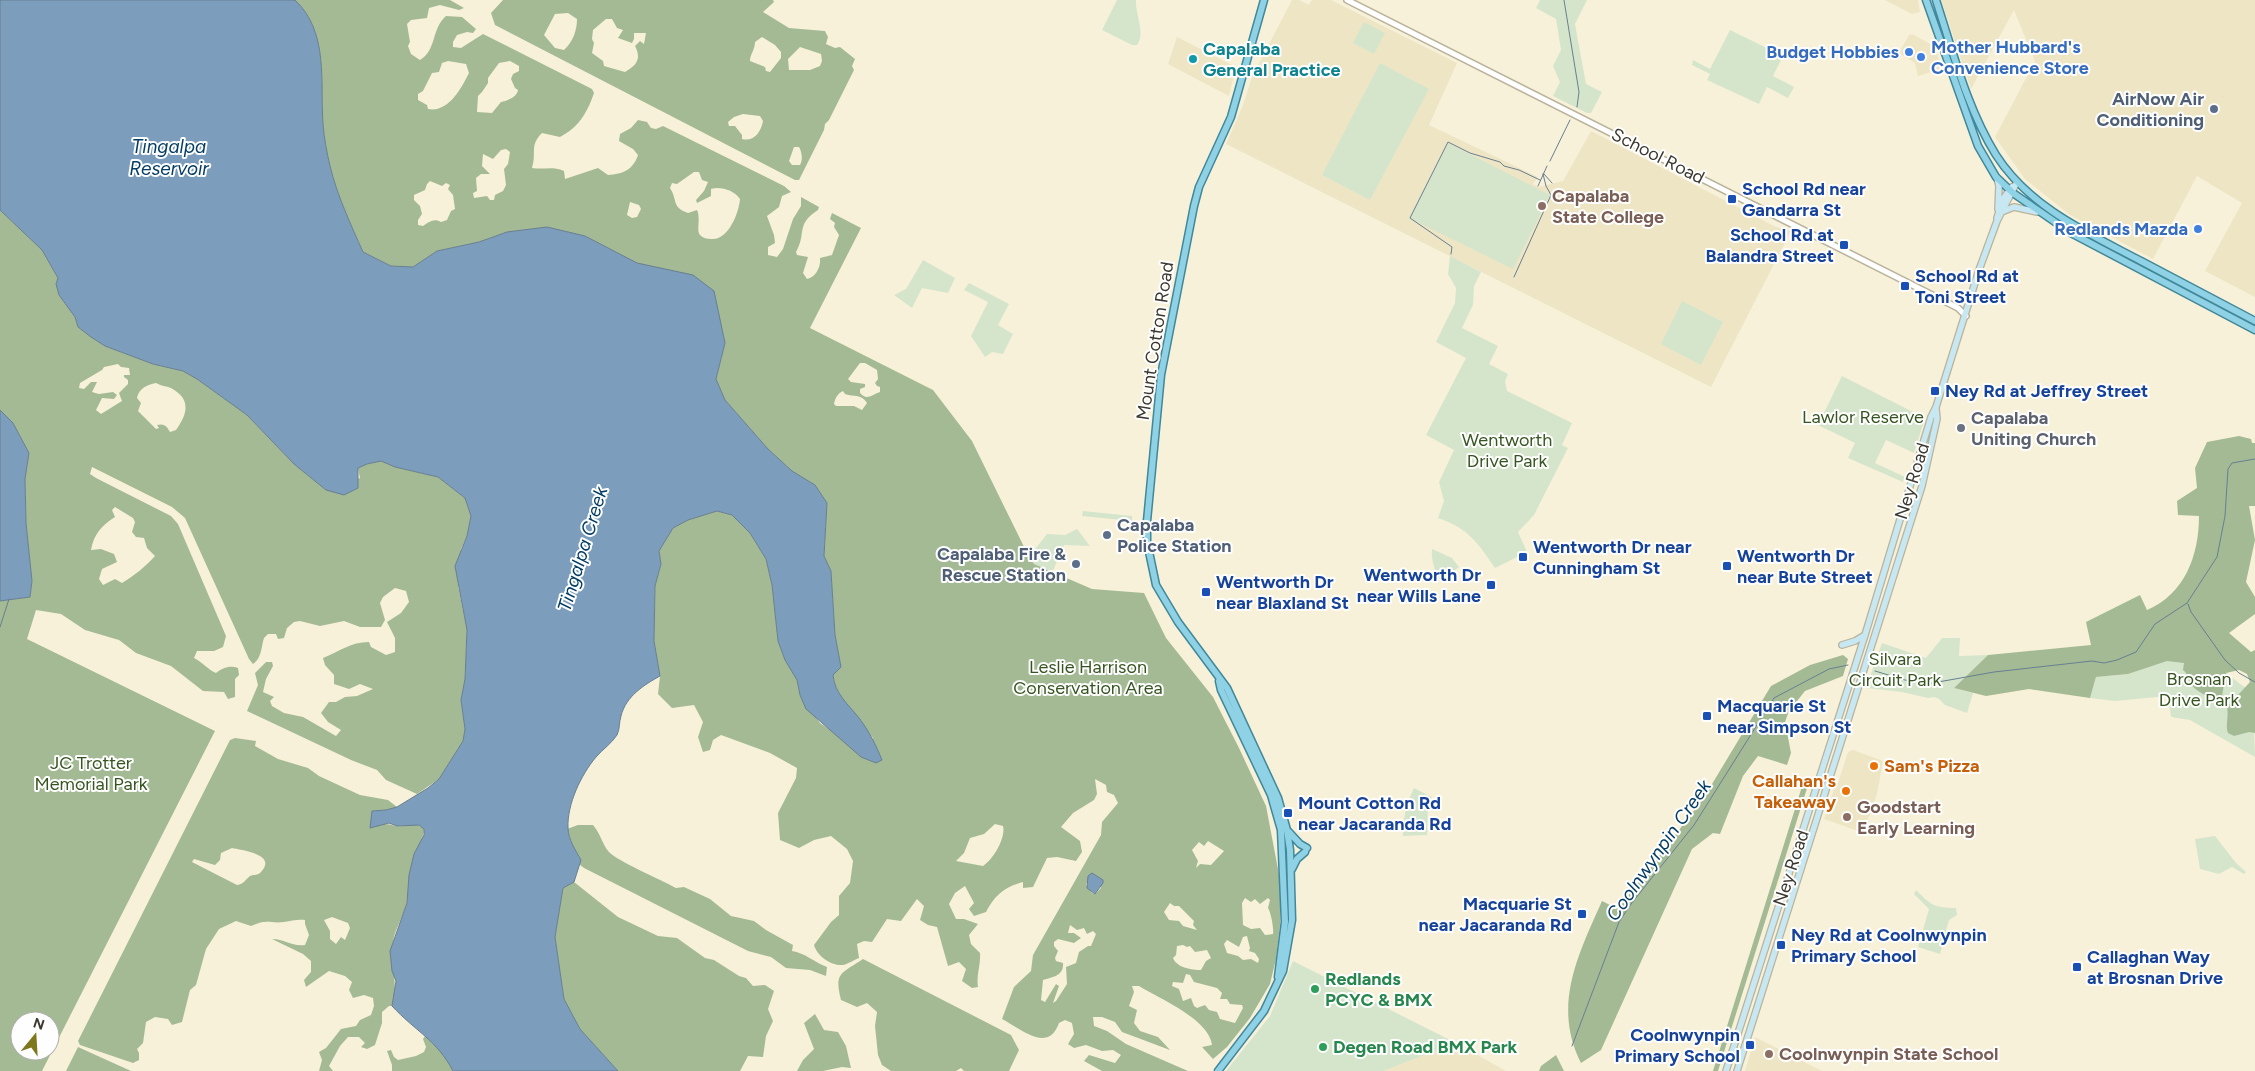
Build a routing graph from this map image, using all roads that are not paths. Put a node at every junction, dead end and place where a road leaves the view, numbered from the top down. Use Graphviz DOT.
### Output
graph roads {
  1 [pos="1264,0"];
  2 [pos="1347,0"];
  3 [pos="1926,0"];
  4 [pos="1936,0"];
  5 [pos="1944,25"];
  6 [pos="1935,27"];
  7 [pos="1996,177"];
  8 [pos="2017,182"];
  9 [pos="2011,191"];
  10 [pos="2001,211"];
  11 [pos="2038,212"];
  12 [pos="1966,316"];
  13 [pos="2255,321"];
  14 [pos="2255,330"];
  15 [pos="1936,407"];
  16 [pos="1865,635"];
  17 [pos="1842,645"];
  18 [pos="1219,680"];
  19 [pos="1288,830"];
  20 [pos="1292,870"];
  21 [pos="1278,978"];
  22 [pos="1218,1071"];
  23 [pos="1726,1071"];
  24 [pos="1737,1071"];
  1 -- 18 [label="main road, Mount Cotton Road"];
  2 -- 12 [label="street, School Road"];
  3 -- 6 [label="main road"];
  4 -- 5 [label="main road"];
  5 -- 6 [label="main road"];
  5 -- 8 [label="main road"];
  6 -- 7 [label="main road"];
  7 -- 9 [label="main road"];
  7 -- 10 [label="main road"];
  8 -- 9 [label="main road, Ney Road"];
  8 -- 13 [label="main road"];
  9 -- 10 [label="main road, Ney Road"];
  9 -- 11 [label="main road"];
  10 -- 11 [label="main road"];
  10 -- 12 [label="main road, Ney Road"];
  11 -- 14 [label="main road"];
  12 -- 15 [label="main road, Ney Road"];
  15 -- 16 [label="main road, Ney Road"];
  15 -- 24 [label="main road, Ney Road"];
  16 -- 17 [label="main road"];
  16 -- 23 [label="main road, Ney Road"];
  18 -- 19 [label="main road, Mount Cotton Road"];
  18 -- 21 [label="main road, Mount Cotton Road"];
  19 -- 20 [label="main road, Mount Cotton Road"];
  19 -- 20 [label="main road"];
  20 -- 21 [label="main road, Mount Cotton Road"];
  21 -- 22 [label="main road, Mount Cotton Road"];
}
